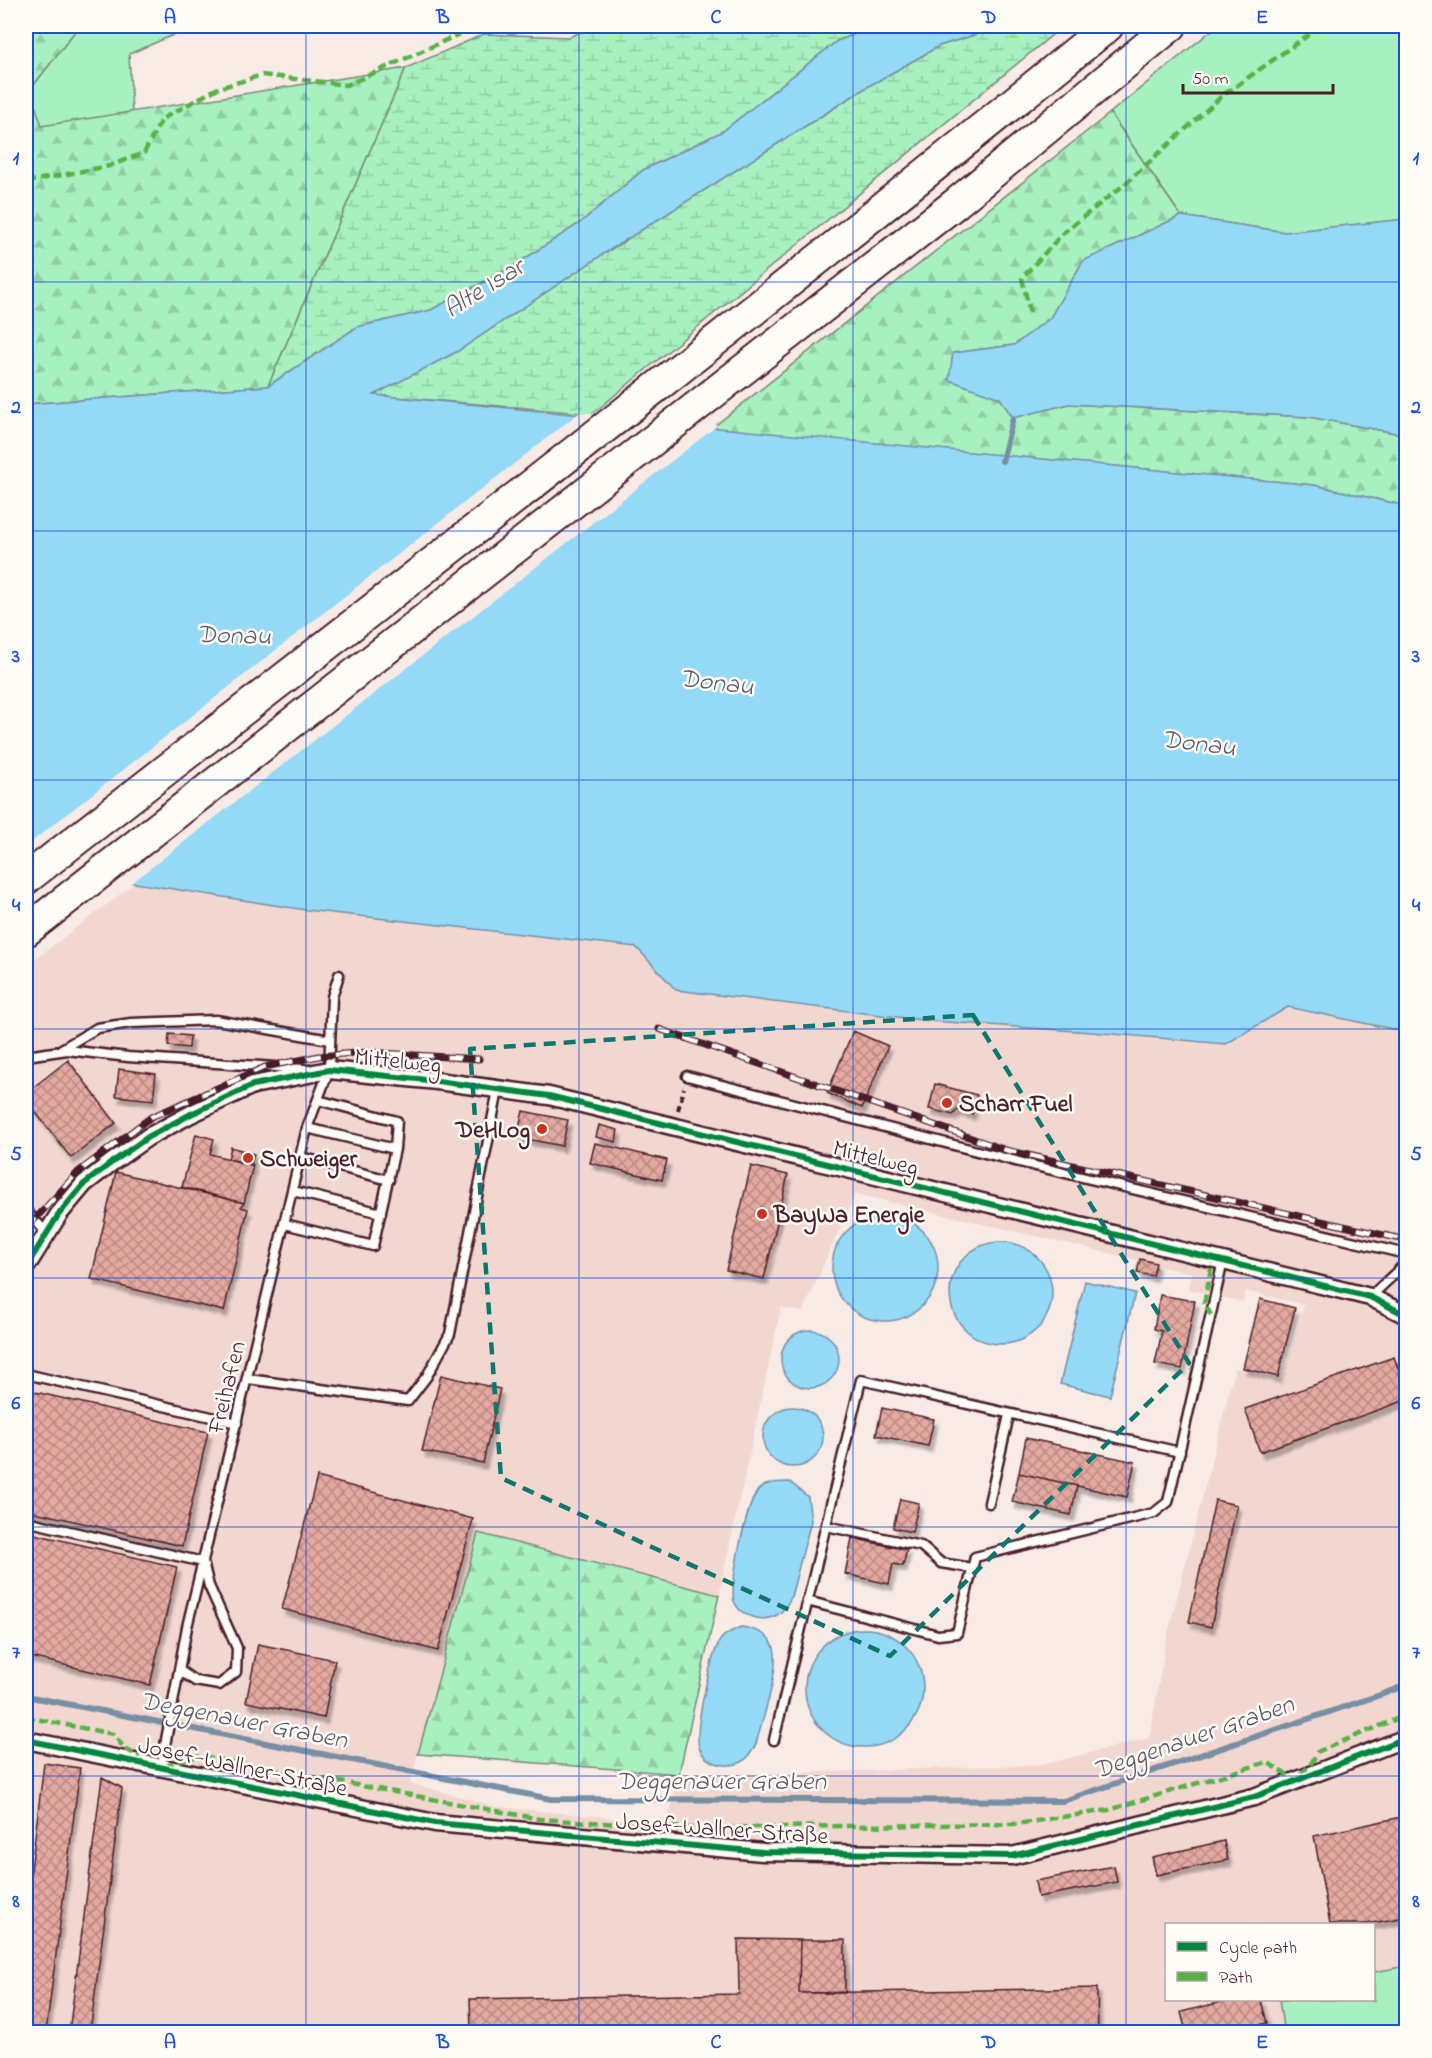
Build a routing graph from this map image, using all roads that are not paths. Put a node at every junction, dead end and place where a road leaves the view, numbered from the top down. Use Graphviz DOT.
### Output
graph roads {
  1 [pos="1108,26"];
  2 [pos="1172,26"];
  3 [pos="26,879"];
  4 [pos="26,931"];
  5 [pos="339,975"];
  6 [pos="330,1040"];
  7 [pos="58,1051"];
  8 [pos="26,1056"];
  9 [pos="329,1070"];
  10 [pos="687,1076"];
  11 [pos="498,1090"];
  12 [pos="318,1100"];
  13 [pos="308,1128"];
  14 [pos="395,1149"];
  15 [pos="300,1157"];
  16 [pos="389,1180"];
  17 [pos="293,1191"];
  18 [pos="26,1212"];
  19 [pos="381,1213"];
  20 [pos="285,1224"];
  21 [pos="47,1233"];
  22 [pos="1407,1254"];
  23 [pos="1223,1261"];
  24 [pos="1407,1263"];
  25 [pos="26,1267"];
  26 [pos="1370,1297"];
  27 [pos="1407,1315"];
  28 [pos="26,1374"];
  29 [pos="248,1379"];
  30 [pos="1009,1415"];
  31 [pos="237,1423"];
  32 [pos="1180,1452"];
  33 [pos="989,1503"];
  34 [pos="26,1521"];
  35 [pos="826,1526"];
  36 [pos="203,1562"];
  37 [pos="972,1568"];
  38 [pos="807,1601"];
  39 [pos="179,1670"];
  40 [pos="1407,1738"];
  41 [pos="26,1740"];
  42 [pos="774,1740"];
  43 [pos="160,1767"];
  1 -- 3 [label="highway"];
  2 -- 4 [label="highway"];
  5 -- 6 [label="lane, Freihafen"];
  6 -- 7 [label="lane"];
  6 -- 9 [label="lane, Freihafen"];
  7 -- 8 [label="lane"];
  7 -- 9 [label="lane"];
  9 -- 11 [label="street, Mittelweg"];
  9 -- 12 [label="lane, Freihafen"];
  9 -- 21 [label="street, Mittelweg"];
  10 -- 22 [label="lane"];
  11 -- 23 [label="street, Mittelweg"];
  11 -- 29 [label="lane"];
  12 -- 13 [label="lane, Freihafen"];
  12 -- 14 [label="lane"];
  13 -- 14 [label="lane"];
  13 -- 15 [label="lane, Freihafen"];
  14 -- 16 [label="lane"];
  15 -- 16 [label="lane"];
  15 -- 17 [label="lane, Freihafen"];
  16 -- 19 [label="lane"];
  17 -- 19 [label="lane"];
  17 -- 20 [label="lane, Freihafen"];
  18 -- 21 [label="lane"];
  19 -- 20 [label="lane"];
  20 -- 29 [label="lane, Freihafen"];
  21 -- 25 [label="street, Mittelweg"];
  23 -- 26 [label="street, Mittelweg"];
  23 -- 32 [label="lane"];
  24 -- 26 [label="lane"];
  26 -- 27 [label="street, Mittelweg"];
  28 -- 31 [label="lane"];
  29 -- 31 [label="lane, Freihafen"];
  30 -- 32 [label="lane"];
  30 -- 33 [label="lane"];
  30 -- 35 [label="lane"];
  31 -- 36 [label="lane, Freihafen"];
  32 -- 37 [label="lane"];
  34 -- 36 [label="lane"];
  35 -- 37 [label="lane"];
  35 -- 38 [label="lane"];
  36 -- 39 [label="lane, Freihafen"];
  36 -- 39 [label="lane"];
  37 -- 38 [label="lane"];
  38 -- 42 [label="lane"];
  39 -- 43 [label="lane, Freihafen"];
  40 -- 43 [label="street, Josef-Wallner-Straße"];
  41 -- 43 [label="street, Josef-Wallner-Straße"];
}
